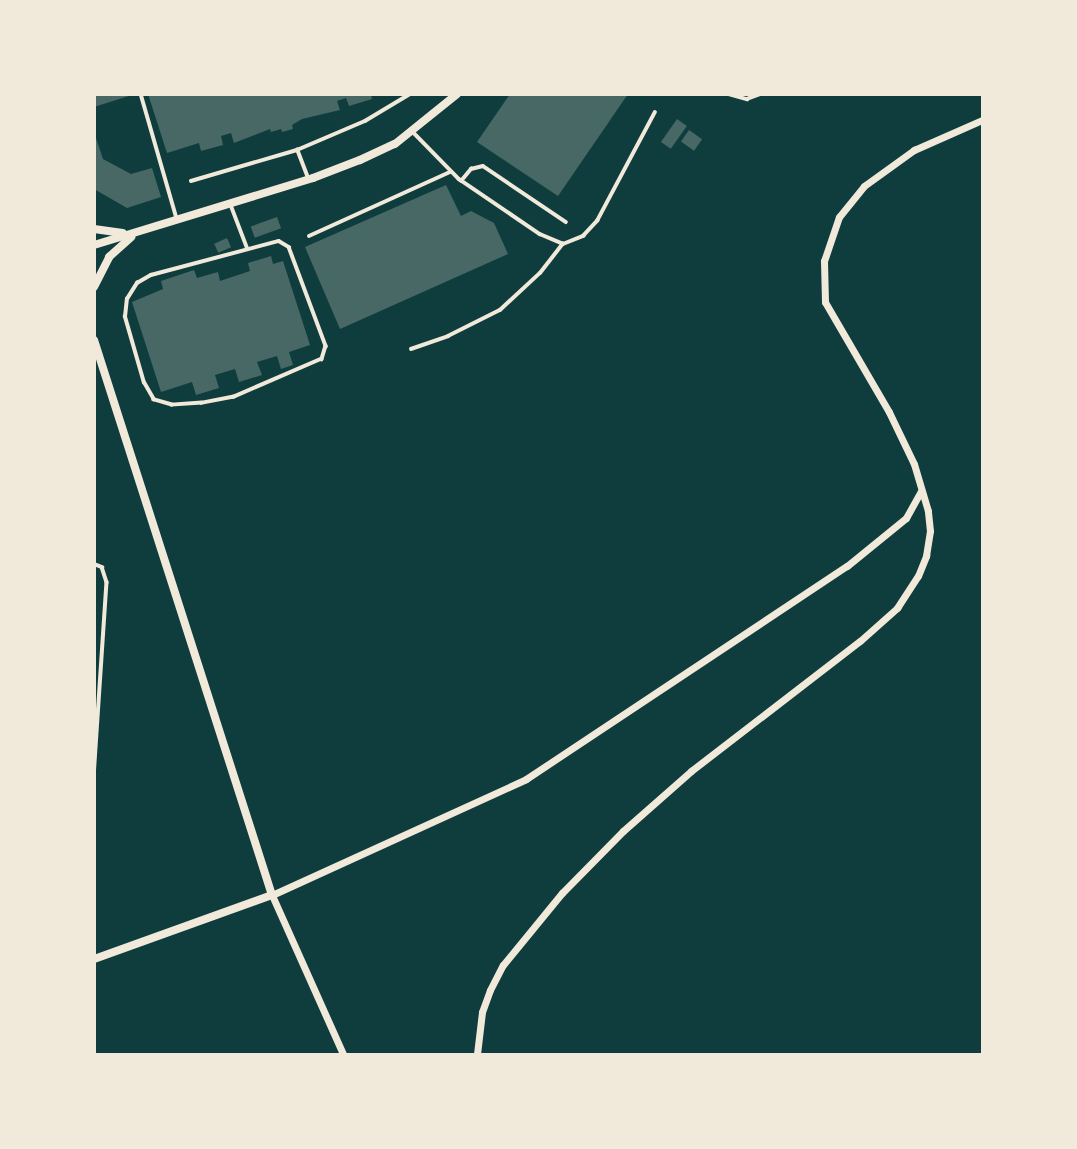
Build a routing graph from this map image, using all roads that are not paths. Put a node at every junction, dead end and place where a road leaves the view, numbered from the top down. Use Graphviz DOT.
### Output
graph roads {
  1 [pos="141,94"];
  2 [pos="410,94"];
  3 [pos="457,94"];
  4 [pos="729,94"];
  5 [pos="760,94"];
  6 [pos="655,112"];
  7 [pos="982,120"];
  8 [pos="412,131"];
  9 [pos="297,150"];
  10 [pos="450,172"];
  11 [pos="308,180"];
  12 [pos="191,181"];
  13 [pos="461,181"];
  14 [pos="230,203"];
  15 [pos="177,219"];
  16 [pos="566,222"];
  17 [pos="146,228"];
  18 [pos="94,229"];
  19 [pos="133,233"];
  20 [pos="309,236"];
  21 [pos="563,244"];
  22 [pos="94,245"];
  23 [pos="248,247"];
  24 [pos="94,286"];
  25 [pos="94,340"];
  26 [pos="411,349"];
  27 [pos="921,491"];
  28 [pos="94,564"];
  29 [pos="94,779"];
  30 [pos="272,895"];
  31 [pos="94,959"];
  32 [pos="343,1055"];
  33 [pos="477,1055"];
  1 -- 15 [label="lane"];
  2 -- 9 [label="lane"];
  3 -- 8 [label="street"];
  4 -- 5 [label="lane"];
  6 -- 21 [label="lane"];
  7 -- 27 [label="street"];
  8 -- 10 [label="lane"];
  8 -- 11 [label="street"];
  9 -- 11 [label="lane"];
  9 -- 12 [label="lane"];
  10 -- 13 [label="lane"];
  10 -- 20 [label="lane"];
  11 -- 14 [label="street"];
  13 -- 16 [label="lane"];
  13 -- 21 [label="lane"];
  14 -- 15 [label="street"];
  14 -- 23 [label="lane"];
  15 -- 17 [label="street"];
  17 -- 19 [label="street"];
  17 -- 24 [label="street"];
  18 -- 19 [label="street"];
  19 -- 22 [label="street"];
  21 -- 26 [label="lane"];
  23 -- 23 [label="lane"];
  25 -- 30 [label="street"];
  27 -- 30 [label="street"];
  27 -- 33 [label="street"];
  28 -- 29 [label="lane"];
  30 -- 31 [label="street"];
  30 -- 32 [label="street"];
}
